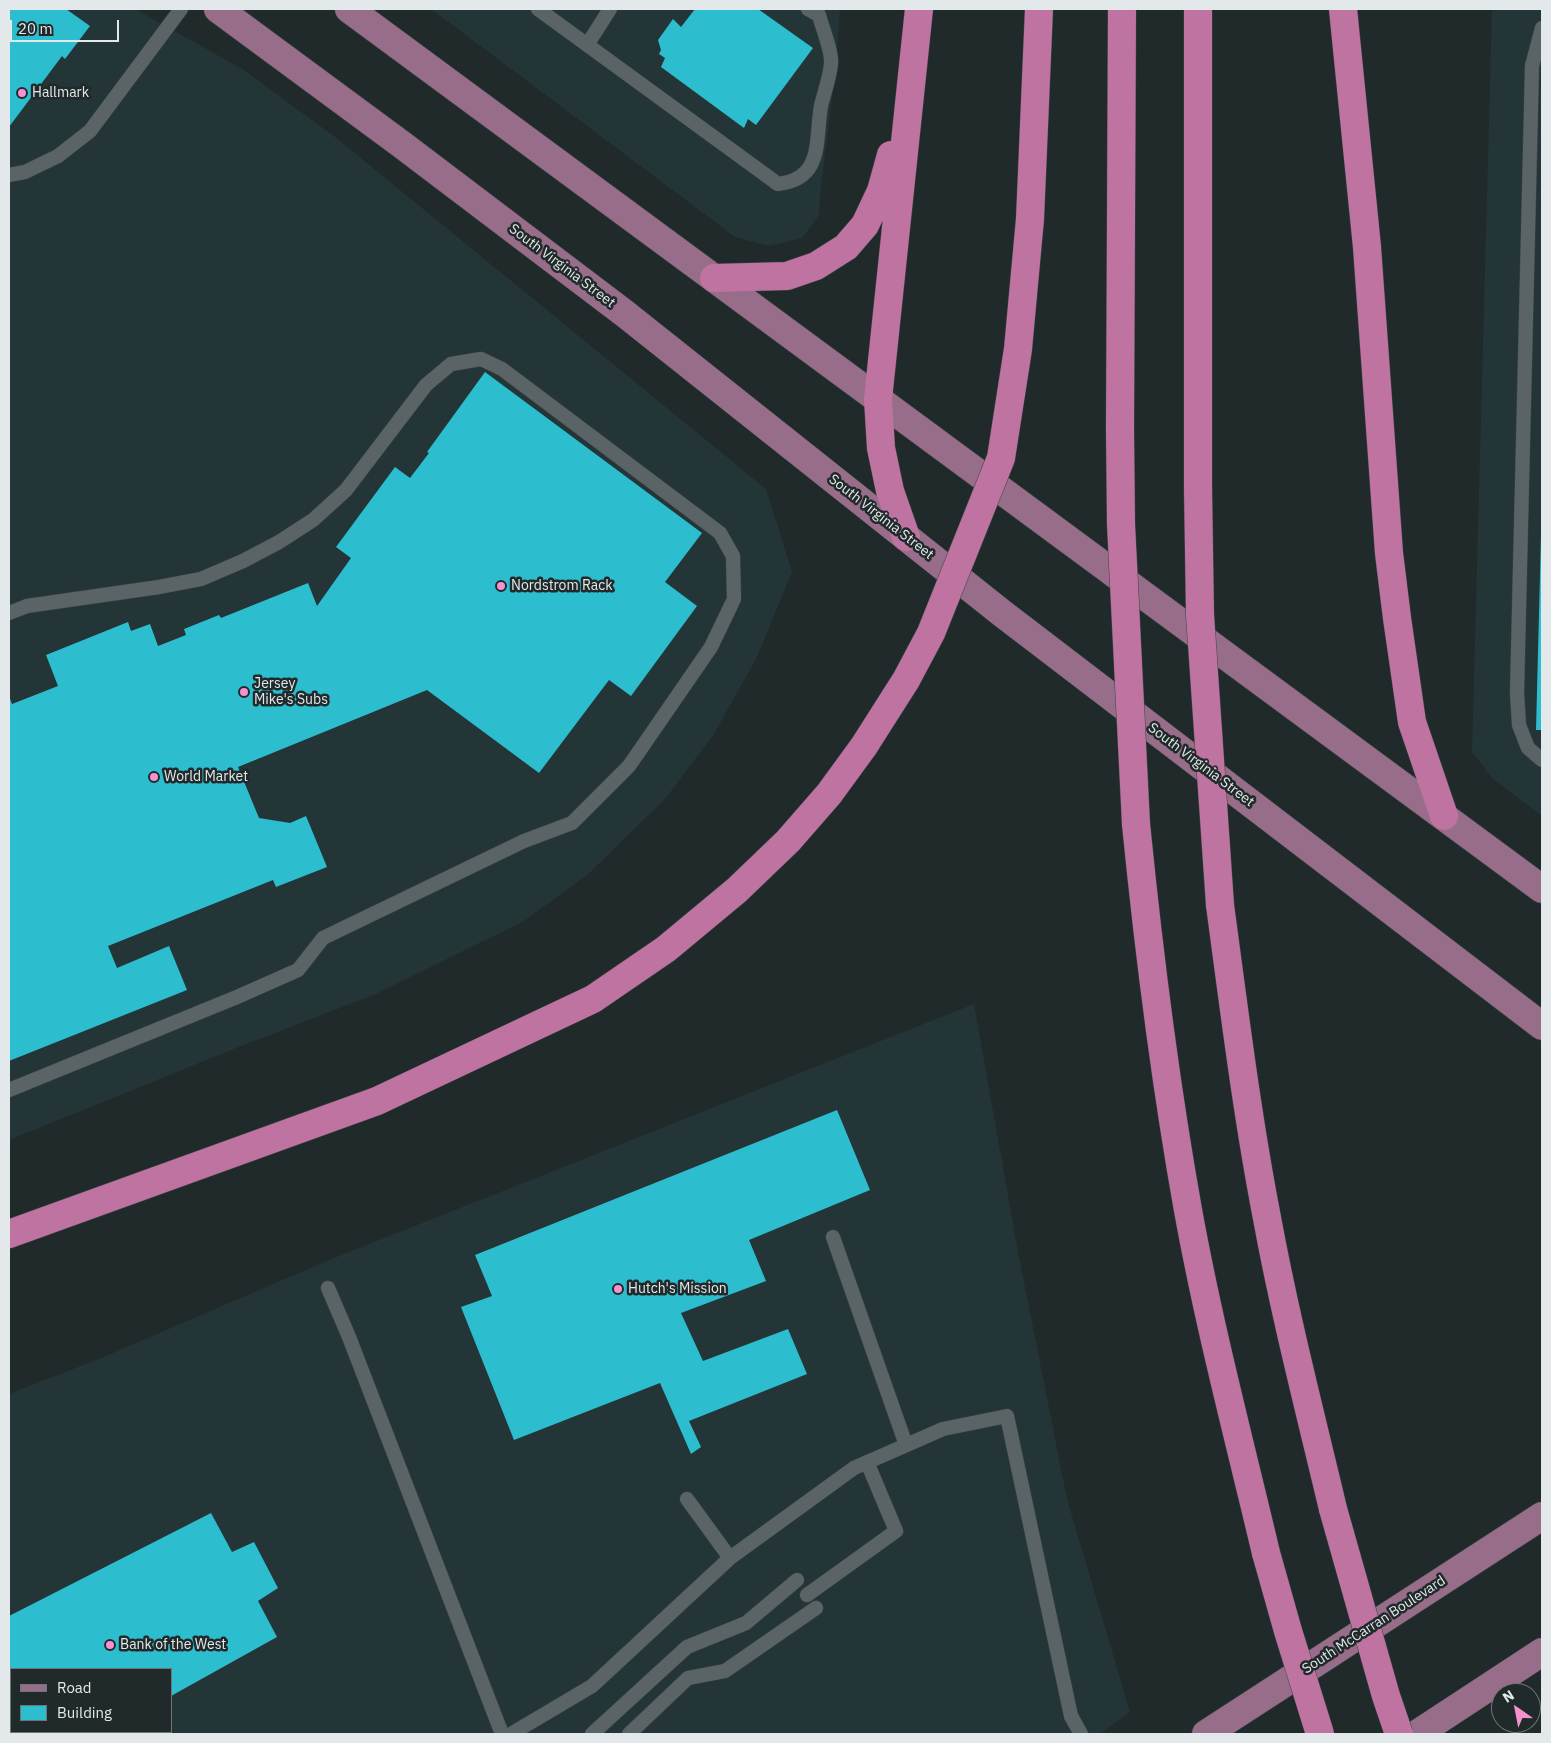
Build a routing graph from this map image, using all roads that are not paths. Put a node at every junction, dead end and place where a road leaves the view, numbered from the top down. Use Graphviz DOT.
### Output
graph roads {
  1 [pos="181,9"];
  2 [pos="218,9"];
  3 [pos="349,9"];
  4 [pos="538,9"];
  5 [pos="610,9"];
  6 [pos="808,9"];
  7 [pos="919,9"];
  8 [pos="1039,9"];
  9 [pos="1122,9"];
  10 [pos="1198,9"];
  11 [pos="1343,9"];
  12 [pos="1542,28"];
  13 [pos="587,45"];
  14 [pos="913,71"];
  15 [pos="9,175"];
  16 [pos="714,278"];
  17 [pos="878,399"];
  18 [pos="906,537"];
  19 [pos="9,613"];
  20 [pos="1542,760"];
  21 [pos="1444,816"];
  22 [pos="1542,888"];
  23 [pos="1482,980"];
  24 [pos="1542,1026"];
  25 [pos="1542,1037"];
  26 [pos="9,1090"];
  27 [pos="9,1234"];
  28 [pos="833,1238"];
  29 [pos="328,1288"];
  30 [pos="906,1445"];
  31 [pos="867,1462"];
  32 [pos="687,1499"];
  33 [pos="1542,1510"];
  34 [pos="1542,1516"];
  35 [pos="1515,1534"];
  36 [pos="730,1558"];
  37 [pos="796,1580"];
  38 [pos="807,1594"];
  39 [pos="816,1608"];
  40 [pos="1542,1652"];
  41 [pos="502,1734"];
  42 [pos="511,1734"];
  43 [pos="592,1734"];
  44 [pos="630,1734"];
  45 [pos="1081,1734"];
  46 [pos="1206,1734"];
  47 [pos="1320,1734"];
  48 [pos="1399,1734"];
  49 [pos="1417,1734"];
  1 -- 15 [label="lane"];
  2 -- 18 [label="main road, South Virginia Street"];
  3 -- 16 [label="main road"];
  4 -- 13 [label="lane"];
  5 -- 13 [label="lane"];
  6 -- 13 [label="lane"];
  7 -- 14 [label="highway"];
  8 -- 27 [label="highway, bridge"];
  9 -- 47 [label="highway, bridge"];
  10 -- 48 [label="highway, bridge"];
  11 -- 21 [label="highway"];
  12 -- 20 [label="lane"];
  14 -- 16 [label="highway"];
  14 -- 17 [label="highway"];
  16 -- 17 [label="main road"];
  17 -- 18 [label="highway"];
  17 -- 21 [label="main road"];
  18 -- 23 [label="main road, South Virginia Street"];
  19 -- 26 [label="lane"];
  21 -- 22 [label="main road"];
  23 -- 24 [label="main road, South Virginia Street"];
  23 -- 25 [label="main road"];
  28 -- 30 [label="lane"];
  29 -- 41 [label="lane"];
  30 -- 31 [label="lane"];
  30 -- 45 [label="lane"];
  31 -- 36 [label="lane"];
  31 -- 38 [label="lane"];
  32 -- 36 [label="lane"];
  33 -- 35 [label="main road"];
  34 -- 35 [label="main road, South McCarran Boulevard"];
  35 -- 46 [label="main road, South McCarran Boulevard"];
  36 -- 42 [label="lane"];
  37 -- 43 [label="lane"];
  39 -- 44 [label="lane"];
  40 -- 49 [label="main road"];
}
